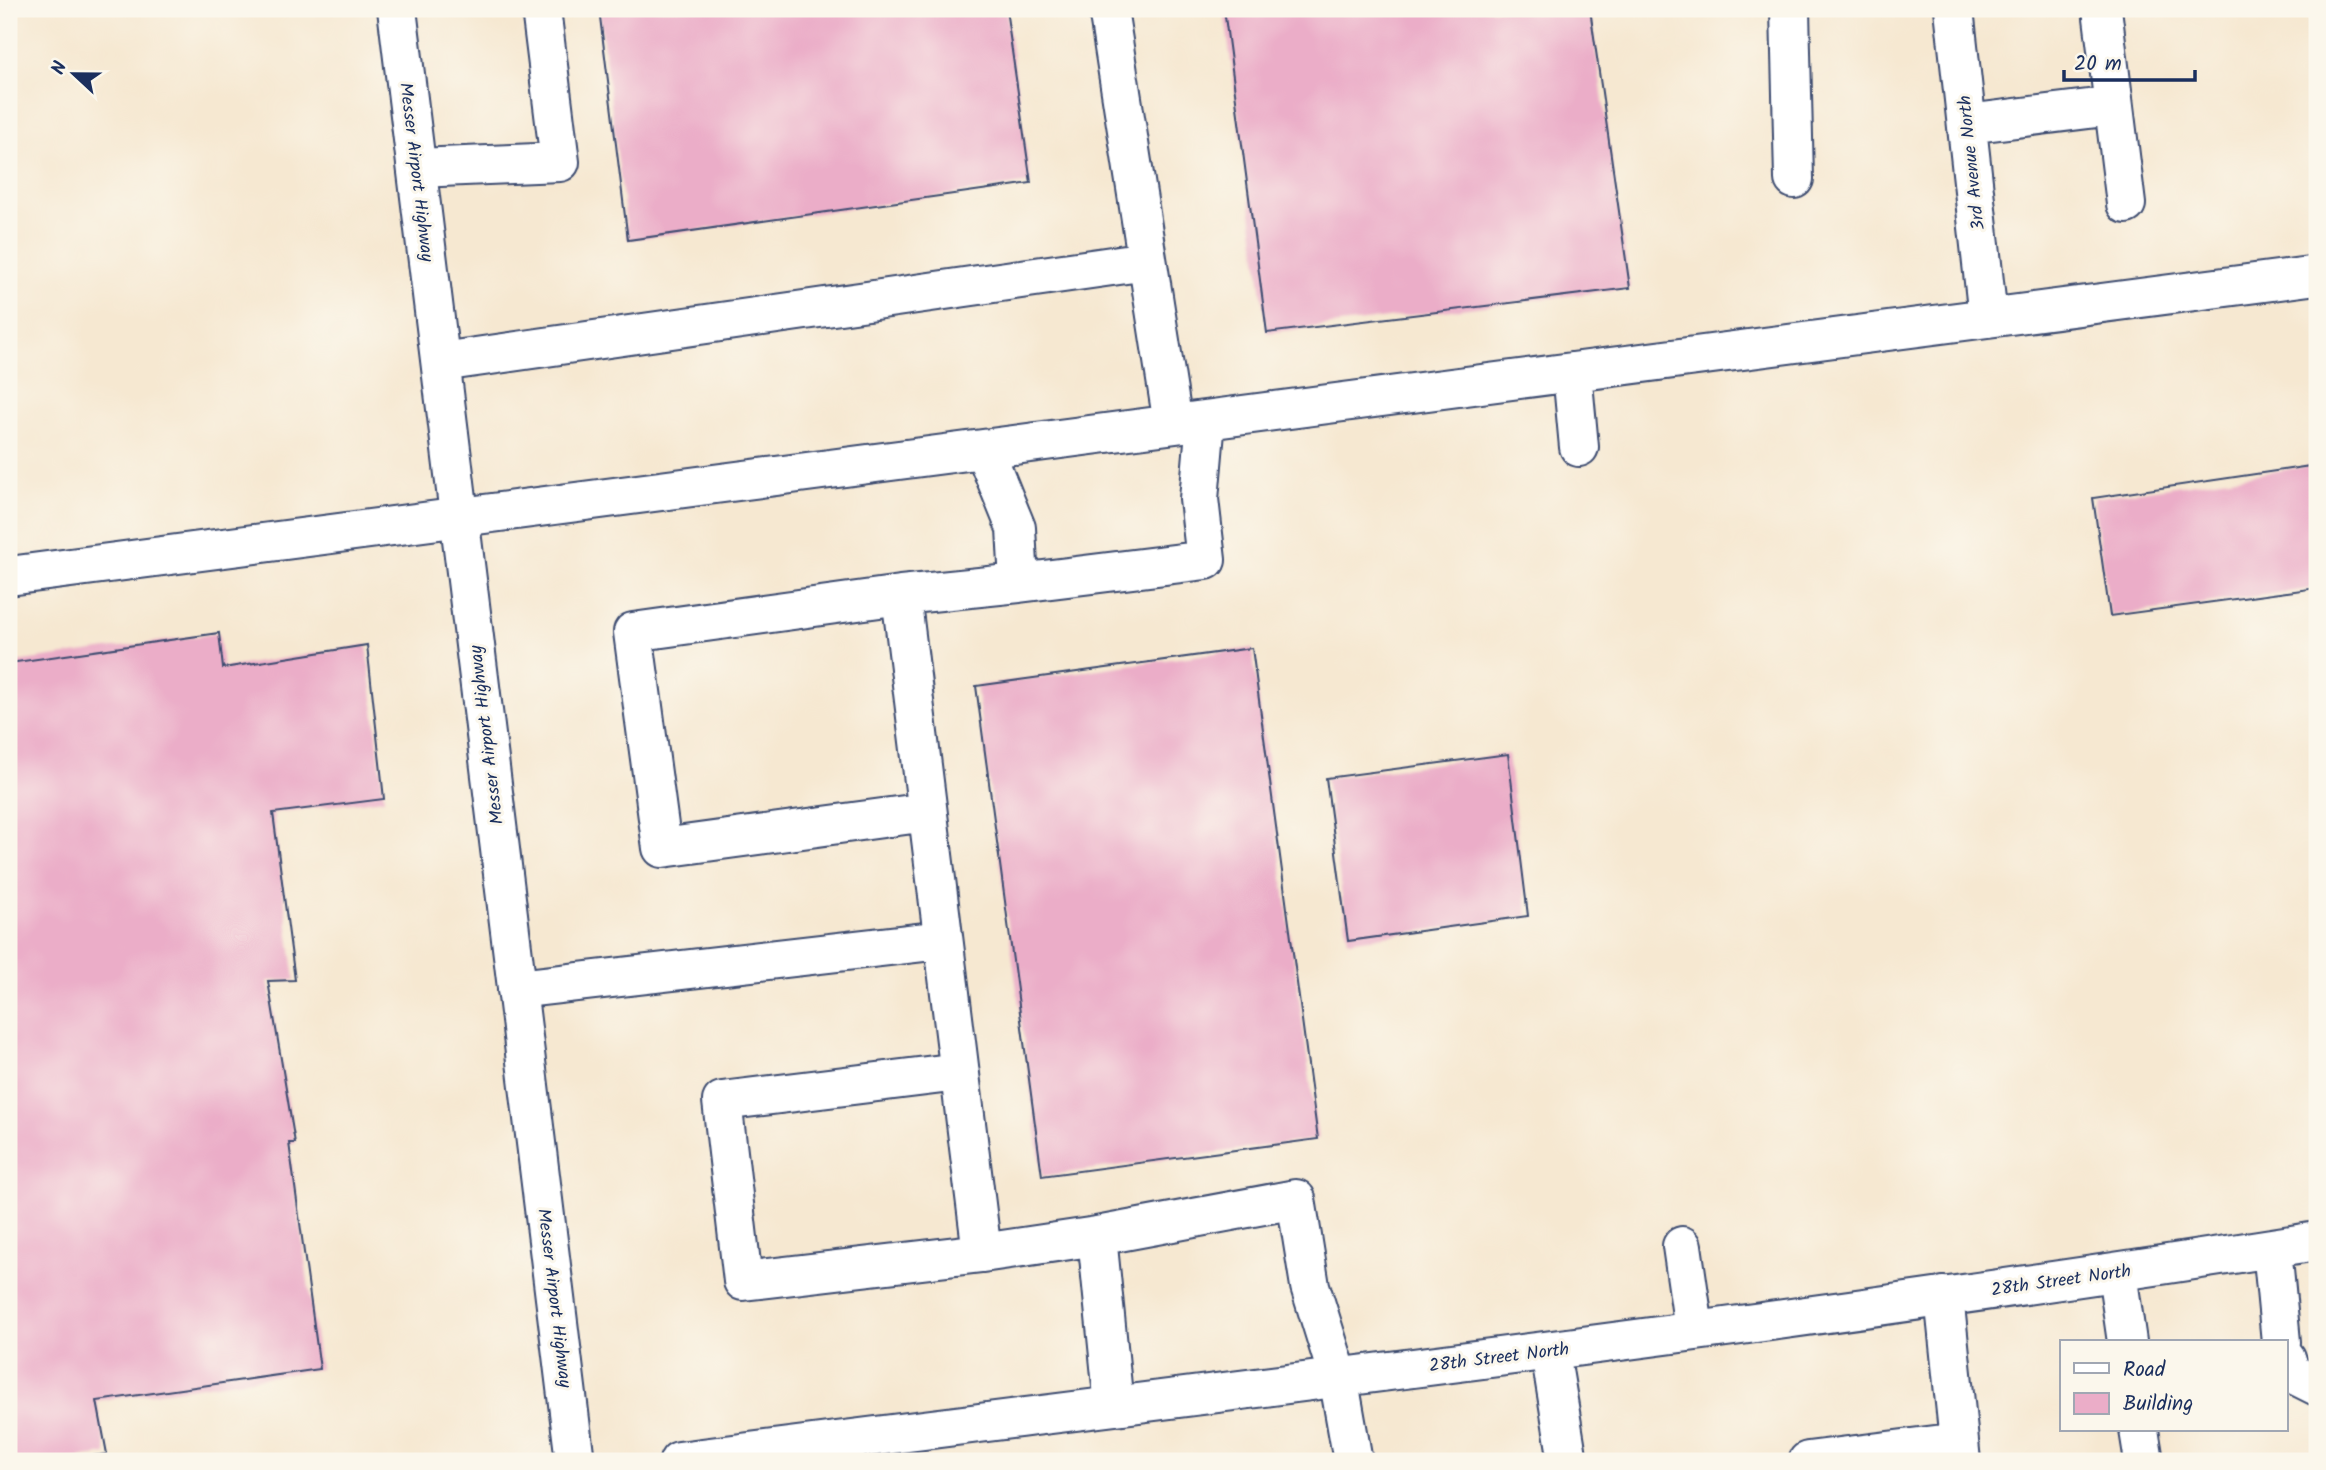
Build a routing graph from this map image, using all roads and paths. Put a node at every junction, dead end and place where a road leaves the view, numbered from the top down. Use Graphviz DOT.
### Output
graph roads {
  1 [pos="397,9"];
  2 [pos="541,9"];
  3 [pos="1108,9"];
  4 [pos="1790,9"];
  5 [pos="1954,9"];
  6 [pos="2102,9"];
  7 [pos="2113,106"];
  8 [pos="1967,124"];
  9 [pos="417,168"];
  10 [pos="1794,179"];
  11 [pos="2126,204"];
  12 [pos="1147,261"];
  13 [pos="2317,275"];
  14 [pos="1988,318"];
  15 [pos="441,362"];
  16 [pos="1572,372"];
  17 [pos="1190,422"];
  18 [pos="1579,447"];
  19 [pos="984,449"];
  20 [pos="460,517"];
  21 [pos="9,576"];
  22 [pos="1019,583"];
  23 [pos="901,595"];
  24 [pos="927,812"];
  25 [pos="942,940"];
  26 [pos="517,989"];
  27 [pos="959,1072"];
  28 [pos="1097,1236"];
  29 [pos="2317,1241"];
  30 [pos="1682,1246"];
  31 [pos="2272,1248"];
  32 [pos="982,1253"];
  33 [pos="2117,1273"];
  34 [pos="1944,1296"];
  35 [pos="1694,1329"];
  36 [pos="2127,1340"];
  37 [pos="2281,1340"];
  38 [pos="1550,1352"];
  39 [pos="2288,1364"];
  40 [pos="1338,1376"];
  41 [pos="2317,1386"];
  42 [pos="1114,1406"];
  43 [pos="2139,1432"];
  44 [pos="1960,1451"];
  45 [pos="575,1461"];
  46 [pos="679,1461"];
  47 [pos="1353,1461"];
  48 [pos="1568,1461"];
  49 [pos="1808,1461"];
  50 [pos="2144,1461"];
  1 -- 9 [label="street, Messer Airport Highway"];
  2 -- 9 [label="street"];
  3 -- 12 [label="street"];
  4 -- 10 [label="street"];
  5 -- 8 [label="street, 3rd Avenue North"];
  6 -- 7 [label="street"];
  7 -- 8 [label="street"];
  7 -- 11 [label="street"];
  8 -- 14 [label="street, 3rd Avenue North"];
  9 -- 15 [label="street, Messer Airport Highway"];
  12 -- 15 [label="street"];
  12 -- 17 [label="street"];
  13 -- 14 [label="street"];
  14 -- 16 [label="street"];
  15 -- 20 [label="street, Messer Airport Highway"];
  16 -- 17 [label="street"];
  16 -- 18 [label="street"];
  17 -- 19 [label="street"];
  17 -- 22 [label="street"];
  19 -- 20 [label="street"];
  19 -- 22 [label="street"];
  20 -- 21 [label="street"];
  20 -- 26 [label="street, Messer Airport Highway"];
  22 -- 23 [label="street"];
  23 -- 24 [label="street"];
  23 -- 24 [label="street"];
  24 -- 25 [label="street"];
  25 -- 26 [label="street"];
  25 -- 27 [label="street"];
  26 -- 45 [label="street, Messer Airport Highway"];
  27 -- 32 [label="street"];
  27 -- 32 [label="street"];
  28 -- 32 [label="street"];
  28 -- 40 [label="street"];
  28 -- 42 [label="street"];
  29 -- 31 [label="street, 28th Street North"];
  30 -- 35 [label="street"];
  31 -- 33 [label="street, 28th Street North"];
  31 -- 37 [label="street"];
  33 -- 34 [label="street, 28th Street North"];
  33 -- 36 [label="street"];
  34 -- 35 [label="street, 28th Street North"];
  34 -- 44 [label="street"];
  35 -- 38 [label="street, 28th Street North"];
  38 -- 40 [label="street, 28th Street North"];
  38 -- 48 [label="street"];
  39 -- 41 [label="street"];
  40 -- 42 [label="street, 28th Street North"];
  40 -- 47 [label="street"];
  42 -- 46 [label="street, 28th Street North"];
  43 -- 50 [label="street"];
  44 -- 49 [label="street"];
}
